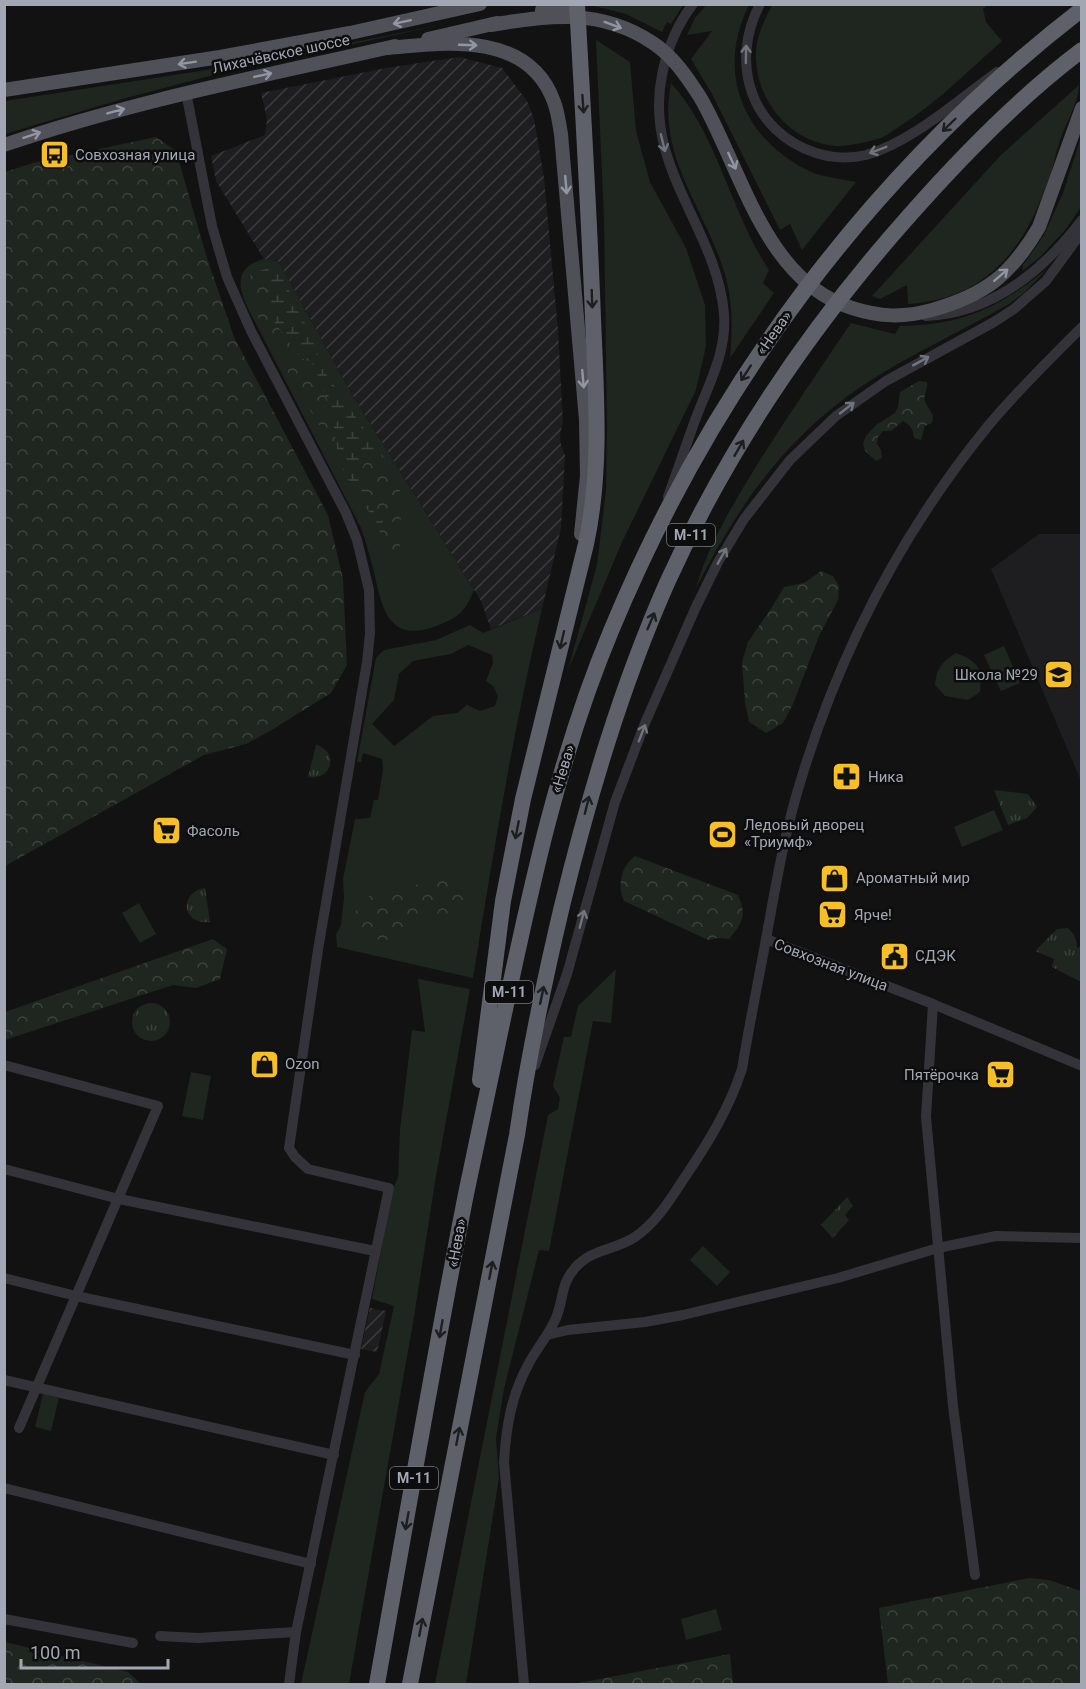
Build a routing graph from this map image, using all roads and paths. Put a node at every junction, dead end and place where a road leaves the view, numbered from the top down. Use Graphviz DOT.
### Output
graph roads {
  1 [pos="480,4"];
  2 [pos="567,4"];
  3 [pos="577,4"];
  4 [pos="693,4"];
  5 [pos="760,4"];
  6 [pos="1082,9"];
  7 [pos="491,25"];
  8 [pos="1055,29"];
  9 [pos="388,48"];
  10 [pos="1082,50"];
  11 [pos="4,90"];
  12 [pos="186,92"];
  13 [pos="1082,108"];
  14 [pos="4,145"];
  15 [pos="1082,220"];
  16 [pos="1082,232"];
  17 [pos="911,316"];
  18 [pos="1082,327"];
  19 [pos="658,525"];
  20 [pos="575,583"];
  21 [pos="766,939"];
  22 [pos="933,1004"];
  23 [pos="4,1065"];
  24 [pos="1082,1066"];
  25 [pos="517,1135"];
  26 [pos="4,1169"];
  27 [pos="466,1195"];
  28 [pos="119,1199"];
  29 [pos="1082,1238"];
  30 [pos="938,1248"];
  31 [pos="375,1251"];
  32 [pos="4,1278"];
  33 [pos="76,1296"];
  34 [pos="547,1335"];
  35 [pos="355,1355"];
  36 [pos="4,1380"];
  37 [pos="36,1388"];
  38 [pos="19,1428"];
  39 [pos="334,1455"];
  40 [pos="4,1488"];
  41 [pos="311,1564"];
  42 [pos="975,1575"];
  43 [pos="4,1619"];
  44 [pos="296,1632"];
  45 [pos="160,1636"];
  46 [pos="133,1643"];
  47 [pos="289,1684"];
  48 [pos="377,1684"];
  49 [pos="410,1684"];
  50 [pos="524,1684"];
  1 -- 11 [label="main road, Лихачёвское шоссе, one-way"];
  2 -- 7 [label="main road, Лихачёвское шоссе"];
  3 -- 20 [label="highway, one-way"];
  4 -- 19 [label="street, one-way"];
  8 -- 5 [label="street, one-way"];
  6 -- 8 [label="highway, «Нева» / М-11"];
  7 -- 9 [label="main road, Лихачёвское шоссе"];
  7 -- 17 [label="main road, one-way"];
  8 -- 19 [label="highway, «Нева» / М-11, one-way"];
  12 -- 9 [label="main road, Лихачёвское шоссе, one-way"];
  9 -- 20 [label="main road, one-way"];
  25 -- 10 [label="highway, М-11, one-way"];
  14 -- 12 [label="main road, Лихачёвское шоссе, one-way"];
  12 -- 31 [label="street"];
  17 -- 13 [label="main road, one-way"];
  15 -- 17 [label="street"];
  25 -- 16 [label="street, one-way"];
  18 -- 21 [label="street"];
  19 -- 27 [label="highway, «Нева» / М-11"];
  20 -- 27 [label="highway, one-way"];
  21 -- 22 [label="street, Совхозная улица"];
  21 -- 34 [label="street, Совхозная улица"];
  22 -- 24 [label="street, Совхозная улица"];
  22 -- 30 [label="street"];
  23 -- 28 [label="street"];
  49 -- 25 [label="highway, М-11, one-way"];
  26 -- 28 [label="street"];
  27 -- 48 [label="highway, «Нева» / М-11, one-way"];
  28 -- 31 [label="street"];
  28 -- 33 [label="street"];
  29 -- 30 [label="street"];
  30 -- 34 [label="street"];
  30 -- 42 [label="street"];
  31 -- 35 [label="street"];
  32 -- 33 [label="street"];
  33 -- 35 [label="street"];
  33 -- 37 [label="street"];
  34 -- 50 [label="street, Совхозная улица"];
  35 -- 39 [label="street"];
  36 -- 37 [label="street"];
  37 -- 38 [label="street"];
  37 -- 39 [label="street"];
  39 -- 41 [label="street"];
  40 -- 41 [label="street"];
  41 -- 44 [label="street"];
  43 -- 46 [label="street"];
  44 -- 45 [label="street"];
  44 -- 47 [label="street"];
}
